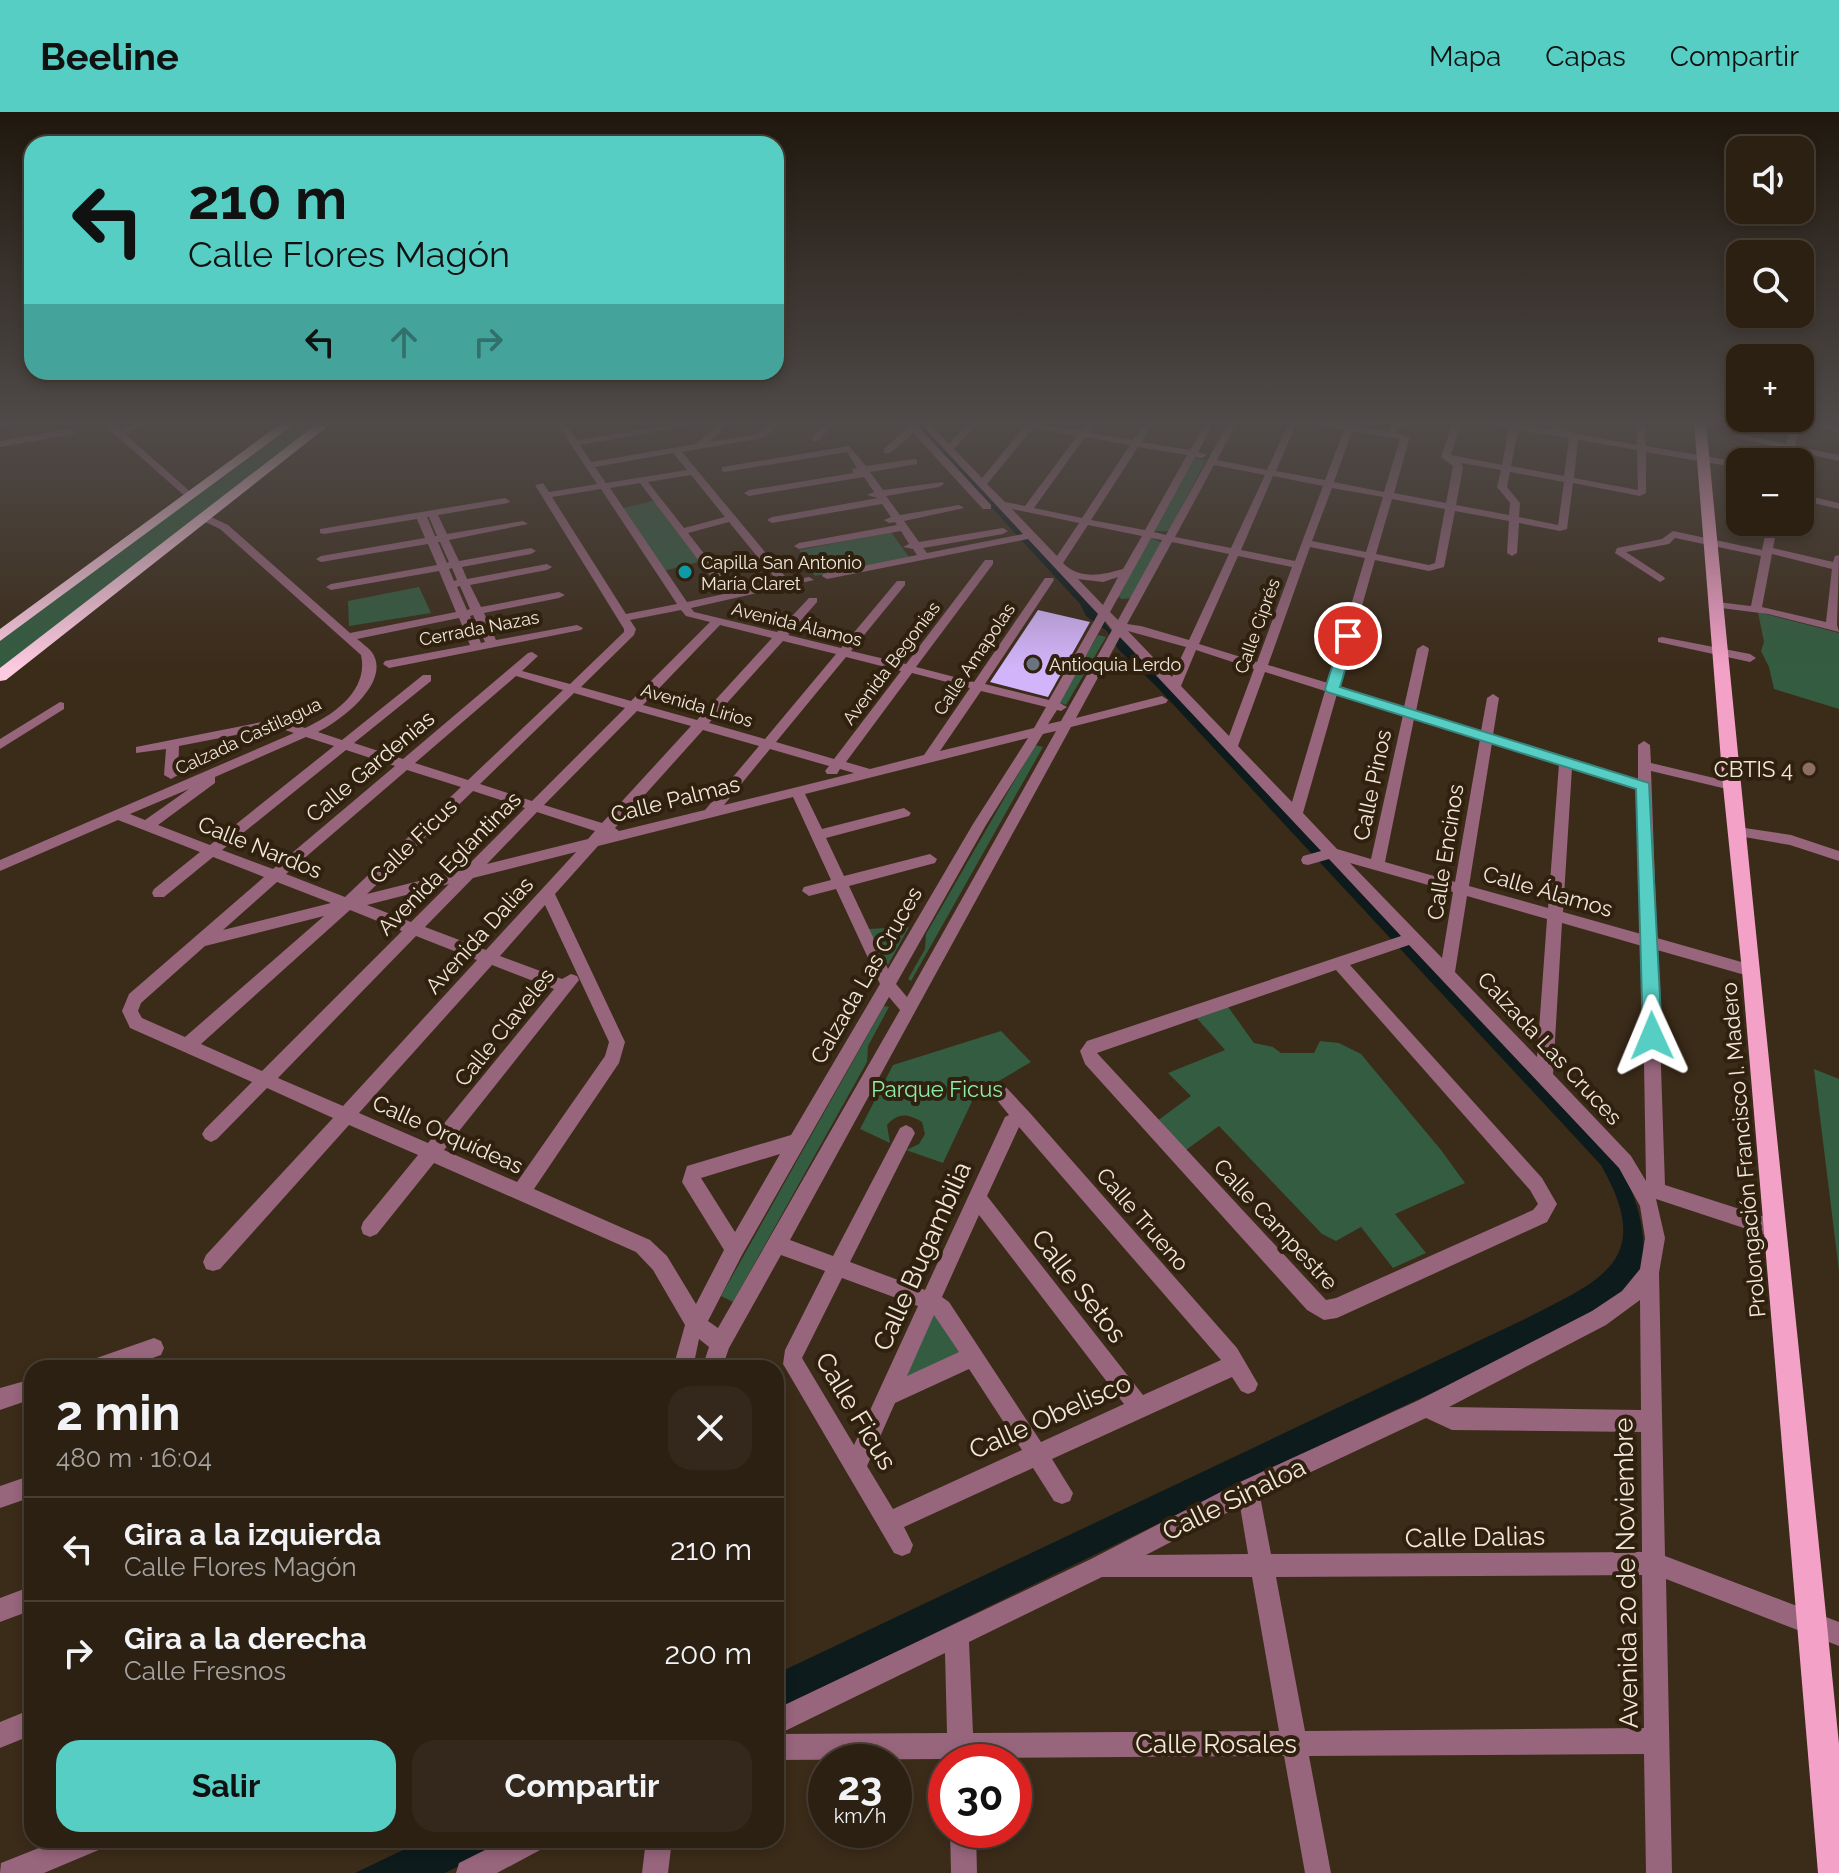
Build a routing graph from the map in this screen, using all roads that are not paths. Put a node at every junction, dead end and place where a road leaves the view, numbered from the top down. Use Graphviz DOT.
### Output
graph roads {
  1 [pos="179,504"];
  2 [pos="223,504"];
  3 [pos="486,504"];
  4 [pos="552,504"];
  5 [pos="614,504"];
  6 [pos="661,504"];
  7 [pos="721,504"];
  8 [pos="848,504"];
  9 [pos="882,504"];
  10 [pos="1032,504"];
  11 [pos="1096,504"];
  12 [pos="1164,504"];
  13 [pos="1188,504"];
  14 [pos="1256,504"];
  15 [pos="1321,504"];
  16 [pos="1386,504"];
  17 [pos="1436,504"];
  18 [pos="1515,504"];
  19 [pos="1566,504"];
  20 [pos="1707,504"];
  21 [pos="994,505"];
  22 [pos="1451,507"];
  23 [pos="959,508"];
  24 [pos="1028,509"];
  25 [pos="426,514"];
  26 [pos="205,518"];
  27 [pos="733,518"];
  28 [pos="1514,518"];
  29 [pos="772,520"];
  30 [pos="1085,521"];
  31 [pos="523,524"];
  32 [pos="896,524"];
  33 [pos="324,531"];
  34 [pos="682,532"];
  35 [pos="1019,533"];
  36 [pos="981,534"];
  37 [pos="1147,534"];
  38 [pos="1771,536"];
  39 [pos="1169,538"];
  40 [pos="437,539"];
  41 [pos="1711,542"];
  42 [pos="1306,543"];
  43 [pos="989,544"];
  44 [pos="799,546"];
  45 [pos="912,546"];
  46 [pos="531,551"];
  47 [pos="1235,552"];
  48 [pos="1768,552"];
  49 [pos="1512,553"];
  50 [pos="1372,556"];
  51 [pos="919,558"];
  52 [pos="321,559"];
  53 [pos="989,562"];
  54 [pos="1839,564"];
  55 [pos="1299,565"];
  56 [pos="449,566"];
  57 [pos="547,567"];
  58 [pos="1061,569"];
  59 [pos="1124,572"];
  60 [pos="827,576"];
  61 [pos="1660,579"];
  62 [pos="809,580"];
  63 [pos="1049,580"];
  64 [pos="463,582"];
  65 [pos="901,583"];
  66 [pos="786,584"];
  67 [pos="450,585"];
  68 [pos="331,587"];
  69 [pos="559,595"];
  70 [pos="731,596"];
  71 [pos="813,600"];
  72 [pos="1717,605"];
  73 [pos="684,606"];
  74 [pos="1756,609"];
  75 [pos="472,611"];
  76 [pos="1103,611"];
  77 [pos="717,622"];
  78 [pos="627,625"];
  79 [pos="1119,627"];
  80 [pos="577,628"];
  81 [pos="1835,628"];
  82 [pos="1094,629"];
  83 [pos="343,634"];
  84 [pos="0,636"];
  85 [pos="778,638"];
  86 [pos="1662,640"];
  87 [pos="492,644"];
  88 [pos="1110,644"];
  89 [pos="1137,646"];
  90 [pos="1192,646"];
  91 [pos="477,647"];
  92 [pos="1423,649"];
  93 [pos="1721,652"];
  94 [pos="844,654"];
  95 [pos="532,656"];
  96 [pos="1750,658"];
  97 [pos="389,664"];
  98 [pos="1261,667"];
  99 [pos="908,670"];
  100 [pos="514,672"];
  101 [pos="0,676"];
  102 [pos="427,678"];
  103 [pos="1175,685"];
  104 [pos="977,687"];
  105 [pos="573,688"];
  106 [pos="1332,689"];
  107 [pos="1493,698"];
  108 [pos="1162,700"];
  109 [pos="1053,705"];
  110 [pos="60,706"];
  111 [pos="635,706"];
  112 [pos="1074,711"];
  113 [pos="1409,713"];
  114 [pos="1065,724"];
  115 [pos="701,725"];
  116 [pos="1039,730"];
  117 [pos="303,731"];
  118 [pos="1486,737"];
  119 [pos="173,743"];
  120 [pos="768,744"];
  121 [pos="0,745"];
  122 [pos="342,745"];
  123 [pos="1644,745"];
  124 [pos="1232,746"];
  125 [pos="141,750"];
  126 [pos="929,758"];
  127 [pos="1566,762"];
  128 [pos="838,764"];
  129 [pos="405,765"];
  130 [pos="1643,765"];
  131 [pos="211,773"];
  132 [pos="869,773"];
  133 [pos="171,775"];
  134 [pos="821,785"];
  135 [pos="471,786"];
  136 [pos="1644,786"];
  137 [pos="1731,786"];
  138 [pos="797,791"];
  139 [pos="535,807"];
  140 [pos="711,812"];
  141 [pos="904,813"];
  142 [pos="1296,813"];
  143 [pos="118,815"];
  144 [pos="147,826"];
  145 [pos="1738,832"];
  146 [pos="818,835"];
  147 [pos="600,836"];
  148 [pos="211,851"];
  149 [pos="1321,856"];
  150 [pos="1839,856"];
  151 [pos="930,859"];
  152 [pos="1377,865"];
  153 [pos="0,866"];
  154 [pos="470,873"];
  155 [pos="274,876"];
  156 [pos="841,883"];
  157 [pos="1461,889"];
  158 [pos="809,891"];
  159 [pos="159,893"];
  160 [pos="547,893"];
  161 [pos="346,905"];
  162 [pos="1555,916"];
  163 [pos="413,930"];
  164 [pos="200,941"];
  165 [pos="1404,941"];
  166 [pos="1650,943"];
  167 [pos="488,958"];
  168 [pos="1339,963"];
  169 [pos="582,966"];
  170 [pos="1752,971"];
  171 [pos="1447,974"];
  172 [pos="888,985"];
  173 [pos="565,987"];
  174 [pos="131,1005"];
  175 [pos="908,1009"];
  176 [pos="188,1045"];
  177 [pos="1544,1074"];
  178 [pos="265,1079"];
  179 [pos="997,1089"];
  180 [pos="346,1115"];
  181 [pos="1024,1118"];
  182 [pos="906,1133"];
  183 [pos="211,1134"];
  184 [pos="798,1141"];
  185 [pos="431,1152"];
  186 [pos="1648,1188"];
  187 [pos="521,1192"];
  188 [pos="977,1198"];
  189 [pos="370,1228"];
  190 [pos="1777,1230"];
  191 [pos="776,1244"];
  192 [pos="735,1249"];
  193 [pos="213,1262"];
  194 [pos="839,1268"];
  195 [pos="1649,1273"];
  196 [pos="930,1301"];
  197 [pos="696,1324"];
  198 [pos="721,1343"];
  199 [pos="154,1348"];
  200 [pos="974,1356"];
  201 [pos="119,1360"];
  202 [pos="685,1360"];
  203 [pos="715,1360"];
  204 [pos="1236,1364"];
  205 [pos="1248,1384"];
  206 [pos="24,1392"];
  207 [pos="888,1395"];
  208 [pos="0,1399"];
  209 [pos="1139,1407"];
  210 [pos="1426,1407"];
  211 [pos="1651,1421"];
  212 [pos="1037,1453"];
  213 [pos="855,1467"];
  214 [pos="24,1489"];
  215 [pos="1248,1490"];
  216 [pos="1062,1493"];
  217 [pos="0,1497"];
  218 [pos="889,1522"];
  219 [pos="902,1545"];
  220 [pos="1654,1563"];
  221 [pos="1099,1567"];
  222 [pos="1262,1567"];
  223 [pos="24,1601"];
  224 [pos="0,1610"];
  225 [pos="1813,1625"];
  226 [pos="1839,1634"];
  227 [pos="957,1637"];
  228 [pos="784,1718"];
  229 [pos="24,1725"];
  230 [pos="0,1735"];
  231 [pos="1657,1741"];
  232 [pos="1294,1743"];
  233 [pos="960,1744"];
  234 [pos="784,1747"];
  235 [pos="1032,1752"];
  236 [pos="928,1753"];
  237 [pos="72,1848"];
  238 [pos="517,1848"];
  239 [pos="658,1848"];
  240 [pos="963,1848"];
  241 [pos="11,1873"];
  242 [pos="469,1873"];
  243 [pos="655,1873"];
  244 [pos="964,1873"];
  245 [pos="1318,1873"];
  246 [pos="1659,1873"];
  247 [pos="1835,1873"];
  1 -- 84 [label="highway"];
  2 -- 26 [label="highway"];
  3 -- 25 [label="street"];
  4 -- 78 [label="street"];
  5 -- 73 [label="street, Avenida Álamos"];
  6 -- 34 [label="street"];
  7 -- 27 [label="street"];
  8 -- 29 [label="street"];
  9 -- 32 [label="street"];
  10 -- 24 [label="street"];
  11 -- 30 [label="street"];
  12 -- 37 [label="street, Calzada Las Cruces"];
  13 -- 39 [label="street"];
  14 -- 47 [label="street"];
  15 -- 42 [label="street, Calle Ciprés"];
  16 -- 50 [label="street"];
  17 -- 22 [label="street"];
  18 -- 28 [label="street"];
  19 -- 28 [label="street"];
  20 -- 41 [label="main road, Prolongación Francisco I. Madero"];
  21 -- 24 [label="street"];
  21 -- 35 [label="street, Calzada Las Cruces"];
  22 -- 28 [label="street"];
  22 -- 50 [label="street"];
  23 -- 32 [label="street"];
  24 -- 30 [label="street"];
  25 -- 33 [label="street"];
  25 -- 40 [label="street"];
  26 -- 83 [label="street, Calzada Castilagua"];
  26 -- 101 [label="highway"];
  27 -- 34 [label="street"];
  27 -- 66 [label="street"];
  28 -- 49 [label="street"];
  30 -- 37 [label="street"];
  30 -- 58 [label="street"];
  31 -- 40 [label="street"];
  32 -- 44 [label="street"];
  32 -- 45 [label="street"];
  34 -- 70 [label="street"];
  35 -- 36 [label="street"];
  35 -- 43 [label="street"];
  35 -- 58 [label="street, Calzada Las Cruces"];
  36 -- 43 [label="street"];
  36 -- 45 [label="street"];
  37 -- 39 [label="street"];
  37 -- 59 [label="street, Calzada Las Cruces"];
  38 -- 48 [label="street"];
  39 -- 47 [label="street"];
  39 -- 79 [label="street"];
  40 -- 52 [label="street"];
  40 -- 56 [label="street"];
  41 -- 48 [label="street"];
  41 -- 61 [label="street"];
  41 -- 72 [label="main road, Prolongación Francisco I. Madero"];
  42 -- 50 [label="street"];
  42 -- 55 [label="street, Calle Ciprés"];
  43 -- 51 [label="street"];
  45 -- 51 [label="street"];
  46 -- 56 [label="street"];
  47 -- 55 [label="street"];
  47 -- 90 [label="street"];
  48 -- 54 [label="street"];
  48 -- 74 [label="street"];
  50 -- 106 [label="street"];
  51 -- 60 [label="street"];
  53 -- 99 [label="street, Avenida Begonias"];
  54 -- 81 [label="street"];
  55 -- 98 [label="street, Calle Ciprés"];
  56 -- 64 [label="street"];
  56 -- 67 [label="street"];
  56 -- 68 [label="street"];
  57 -- 64 [label="street"];
  58 -- 59 [label="street"];
  58 -- 76 [label="street, Calzada Las Cruces"];
  59 -- 76 [label="street, Calzada Las Cruces"];
  62 -- 66 [label="street"];
  63 -- 104 [label="street, Calle Amapolas"];
  64 -- 67 [label="street"];
  64 -- 75 [label="street"];
  65 -- 94 [label="street"];
  66 -- 70 [label="street"];
  67 -- 75 [label="street"];
  69 -- 75 [label="street"];
  70 -- 73 [label="street"];
  71 -- 85 [label="street, Avenida Dalias"];
  72 -- 74 [label="street"];
  72 -- 93 [label="main road, Prolongación Francisco I. Madero"];
  73 -- 77 [label="street, Avenida Álamos"];
  73 -- 78 [label="street"];
  74 -- 81 [label="street"];
  75 -- 83 [label="street"];
  75 -- 87 [label="street"];
  75 -- 91 [label="street"];
  76 -- 79 [label="street, Calzada Las Cruces"];
  76 -- 82 [label="street, Calzada Las Cruces"];
  77 -- 85 [label="street, Avenida Álamos"];
  77 -- 111 [label="street, Avenida Eglantinas"];
  78 -- 105 [label="street, Calle Ficus"];
  79 -- 82 [label="street"];
  79 -- 88 [label="street"];
  79 -- 89 [label="street, Calzada Las Cruces"];
  79 -- 90 [label="street"];
  80 -- 87 [label="street, Cerrada Nazas"];
  82 -- 109 [label="street, Calzada Las Cruces"];
  83 -- 117 [label="street, Calzada Castilagua"];
  85 -- 94 [label="street, Avenida Álamos"];
  85 -- 115 [label="street, Avenida Dalias"];
  86 -- 93 [label="street"];
  87 -- 91 [label="street, Cerrada Nazas"];
  88 -- 89 [label="street"];
  88 -- 112 [label="street"];
  89 -- 103 [label="street, Calzada Las Cruces"];
  90 -- 98 [label="street"];
  90 -- 103 [label="street"];
  91 -- 97 [label="street, Cerrada Nazas"];
  92 -- 113 [label="street, Calle Pinos"];
  93 -- 96 [label="street"];
  93 -- 137 [label="main road, Prolongación Francisco I. Madero"];
  94 -- 99 [label="street, Avenida Álamos"];
  94 -- 120 [label="street"];
  95 -- 100 [label="street, Calle Gardenias"];
  98 -- 106 [label="street"];
  98 -- 124 [label="street, Calle Ciprés"];
  99 -- 104 [label="street, Avenida Álamos"];
  99 -- 128 [label="street, Avenida Begonias"];
  100 -- 105 [label="street, Avenida Lirios"];
  100 -- 129 [label="street, Calle Gardenias"];
  102 -- 122 [label="street"];
  103 -- 124 [label="street, Calzada Las Cruces"];
  104 -- 109 [label="street, Avenida Álamos"];
  104 -- 126 [label="street, Calle Amapolas"];
  105 -- 111 [label="street, Avenida Lirios"];
  105 -- 135 [label="street, Calle Ficus"];
  106 -- 113 [label="street"];
  106 -- 142 [label="street"];
  107 -- 118 [label="street, Calle Encinos"];
  108 -- 114 [label="street, Calle Palmas"];
  109 -- 112 [label="street, Avenida Álamos"];
  109 -- 116 [label="street, Calzada Las Cruces"];
  110 -- 121 [label="street"];
  111 -- 115 [label="street, Avenida Lirios"];
  111 -- 139 [label="street, Avenida Eglantinas"];
  112 -- 114 [label="street"];
  113 -- 118 [label="street"];
  113 -- 152 [label="street, Calle Pinos"];
  114 -- 116 [label="street, Calle Palmas"];
  114 -- 175 [label="street"];
  115 -- 120 [label="street, Avenida Lirios"];
  115 -- 147 [label="street, Avenida Dalias"];
  116 -- 126 [label="street, Calle Palmas"];
  116 -- 172 [label="street, Calzada Las Cruces"];
  117 -- 119 [label="street"];
  117 -- 122 [label="street"];
  117 -- 131 [label="street, Calzada Castilagua"];
  118 -- 127 [label="street"];
  118 -- 157 [label="street, Calle Encinos"];
  119 -- 125 [label="street"];
  119 -- 133 [label="street"];
  120 -- 128 [label="street, Avenida Lirios"];
  120 -- 140 [label="street"];
  122 -- 129 [label="street"];
  122 -- 148 [label="street"];
  123 -- 130 [label="street"];
  124 -- 142 [label="street, Calzada Las Cruces"];
  126 -- 132 [label="street, Calle Palmas"];
  127 -- 136 [label="street"];
  127 -- 162 [label="street"];
  128 -- 132 [label="street, Avenida Lirios"];
  128 -- 134 [label="street, Avenida Begonias"];
  129 -- 135 [label="street"];
  129 -- 155 [label="street, Calle Gardenias"];
  130 -- 136 [label="street"];
  130 -- 137 [label="street"];
  131 -- 143 [label="street, Calzada Castilagua"];
  131 -- 144 [label="street"];
  132 -- 134 [label="street, Calle Palmas"];
  134 -- 138 [label="street, Calle Palmas"];
  135 -- 139 [label="street"];
  135 -- 161 [label="street, Calle Ficus"];
  136 -- 166 [label="street"];
  137 -- 145 [label="main road, Prolongación Francisco I. Madero"];
  138 -- 140 [label="street, Calle Palmas"];
  138 -- 146 [label="street"];
  139 -- 147 [label="street"];
  139 -- 154 [label="street, Avenida Eglantinas"];
  140 -- 147 [label="street, Calle Palmas"];
  141 -- 146 [label="street"];
  142 -- 149 [label="street, Calzada Las Cruces"];
  143 -- 144 [label="street, Calle Nardos"];
  143 -- 153 [label="street, Calzada Castilagua"];
  144 -- 148 [label="street, Calle Nardos"];
  145 -- 150 [label="street"];
  145 -- 170 [label="main road, Prolongación Francisco I. Madero"];
  146 -- 156 [label="street"];
  147 -- 154 [label="street, Calle Palmas"];
  147 -- 160 [label="street, Avenida Dalias"];
  148 -- 155 [label="street, Calle Nardos"];
  148 -- 159 [label="street"];
  149 -- 152 [label="street, Calle Álamos"];
  149 -- 165 [label="street, Calzada Las Cruces"];
  151 -- 156 [label="street"];
  152 -- 157 [label="street, Calle Álamos"];
  154 -- 161 [label="street, Calle Palmas"];
  154 -- 163 [label="street, Avenida Eglantinas"];
  155 -- 161 [label="street, Calle Nardos"];
  155 -- 164 [label="street, Calle Gardenias"];
  156 -- 158 [label="street"];
  156 -- 172 [label="street"];
  157 -- 162 [label="street, Calle Álamos"];
  157 -- 171 [label="street, Calle Encinos"];
  160 -- 167 [label="street, Avenida Dalias"];
  160 -- 169 [label="street"];
  161 -- 163 [label="street, Calle Nardos"];
  161 -- 164 [label="street, Calle Palmas"];
  161 -- 176 [label="street, Calle Ficus"];
  162 -- 166 [label="street, Calle Álamos"];
  162 -- 177 [label="street"];
  163 -- 167 [label="street, Calle Nardos"];
  163 -- 178 [label="street, Avenida Eglantinas"];
  164 -- 174 [label="street, Calle Gardenias"];
  165 -- 168 [label="street, Calle Campestre"];
  165 -- 171 [label="street, Calzada Las Cruces"];
  166 -- 170 [label="street, Calle Álamos"];
  166 -- 186 [label="street"];
  167 -- 173 [label="street, Calle Nardos"];
  167 -- 180 [label="street, Avenida Dalias"];
  168 -- 168 [label="street, Calle Campestre"];
  169 -- 173 [label="street, Calle Claveles"];
  169 -- 187 [label="street"];
  170 -- 190 [label="main road, Prolongación Francisco I. Madero"];
  171 -- 177 [label="street, Calzada Las Cruces"];
  172 -- 175 [label="street"];
  172 -- 184 [label="street, Calzada Las Cruces"];
  173 -- 185 [label="street, Calle Claveles"];
  174 -- 176 [label="street, Calle Orquídeas"];
  175 -- 191 [label="street"];
  176 -- 178 [label="street, Calle Orquídeas"];
  177 -- 186 [label="street, Calzada Las Cruces"];
  178 -- 180 [label="street, Calle Orquídeas"];
  178 -- 183 [label="street, Avenida Eglantinas"];
  179 -- 181 [label="street, Calle Trueno"];
  180 -- 185 [label="street, Calle Orquídeas"];
  180 -- 193 [label="street, Avenida Dalias"];
  181 -- 188 [label="street, Calle Bugambilia"];
  181 -- 204 [label="street, Calle Trueno"];
  182 -- 194 [label="street, Calle Ficus"];
  184 -- 192 [label="street, Calzada Las Cruces"];
  184 -- 192 [label="street"];
  185 -- 187 [label="street, Calle Orquídeas"];
  185 -- 189 [label="street, Calle Claveles"];
  186 -- 190 [label="street"];
  186 -- 195 [label="street, Calzada Las Cruces"];
  187 -- 197 [label="street, Calle Orquídeas"];
  188 -- 196 [label="street, Calle Bugambilia"];
  188 -- 209 [label="street, Calle Setos"];
  190 -- 225 [label="main road, Prolongación Francisco I. Madero"];
  191 -- 194 [label="street"];
  191 -- 198 [label="street"];
  192 -- 197 [label="street, Calzada Las Cruces"];
  194 -- 196 [label="street"];
  194 -- 213 [label="street, Calle Ficus"];
  195 -- 210 [label="street, Calle Sinaloa"];
  195 -- 211 [label="street, Avenida 20 de Noviembre"];
  196 -- 200 [label="street"];
  196 -- 207 [label="street, Calle Bugambilia"];
  197 -- 198 [label="street, Calle Orquídeas"];
  197 -- 202 [label="street, Calzada Las Cruces"];
  198 -- 203 [label="street"];
  199 -- 201 [label="street"];
  200 -- 207 [label="street"];
  200 -- 212 [label="street"];
  204 -- 205 [label="street, Calle Trueno"];
  204 -- 209 [label="street, Calle Obelisco"];
  206 -- 208 [label="street"];
  207 -- 213 [label="street, Calle Bugambilia"];
  209 -- 212 [label="street, Calle Obelisco"];
  210 -- 211 [label="street"];
  210 -- 215 [label="street, Calle Sinaloa"];
  211 -- 220 [label="street, Avenida 20 de Noviembre"];
  212 -- 216 [label="street"];
  212 -- 218 [label="street, Calle Obelisco"];
  213 -- 218 [label="street, Calle Ficus"];
  214 -- 217 [label="street"];
  215 -- 221 [label="street, Calle Sinaloa"];
  215 -- 222 [label="street"];
  218 -- 219 [label="street, Calle Ficus"];
  220 -- 222 [label="street, Calle Dalias"];
  220 -- 225 [label="street, Calle Dalias"];
  220 -- 231 [label="street, Avenida 20 de Noviembre"];
  221 -- 222 [label="street, Calle Dalias"];
  221 -- 227 [label="street, Calle Sinaloa"];
  222 -- 232 [label="street"];
  223 -- 224 [label="street"];
  225 -- 226 [label="street, Calle Dalias"];
  225 -- 247 [label="main road, Prolongación Francisco I. Madero"];
  227 -- 228 [label="street, Calle Sinaloa"];
  227 -- 233 [label="street"];
  229 -- 230 [label="street"];
  231 -- 232 [label="street, Calle Rosales"];
  231 -- 246 [label="street, Avenida 20 de Noviembre"];
  232 -- 235 [label="street, Calle Rosales"];
  232 -- 245 [label="street"];
  234 -- 236 [label="street, Calle Rosales"];
  237 -- 241 [label="street"];
  238 -- 242 [label="street"];
  239 -- 243 [label="street"];
  240 -- 244 [label="street"];
}
